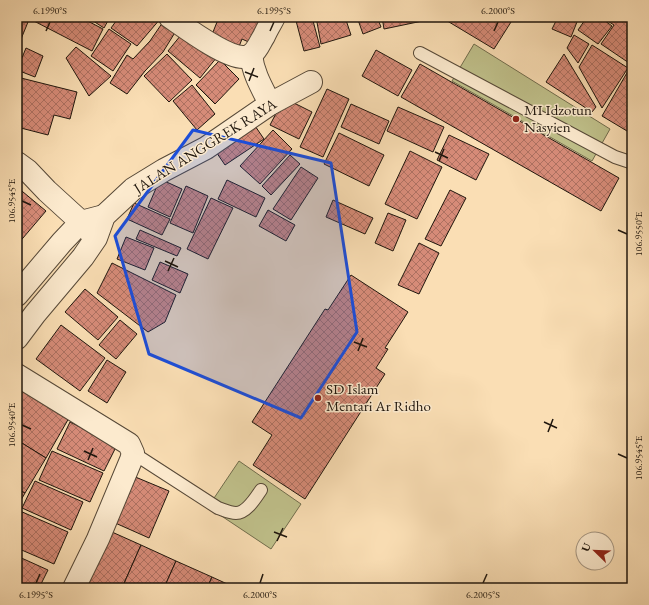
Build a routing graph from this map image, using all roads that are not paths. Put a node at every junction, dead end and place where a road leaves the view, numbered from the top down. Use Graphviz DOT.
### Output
graph roads {
  1 [pos="170,17"];
  2 [pos="274,17"];
  3 [pos="420,53"];
  4 [pos="251,55"];
  5 [pos="311,82"];
  6 [pos="270,104"];
  7 [pos="632,162"];
  8 [pos="17,163"];
  9 [pos="104,216"];
  10 [pos="81,222"];
  11 [pos="96,238"];
  12 [pos="17,295"];
  13 [pos="17,338"];
  14 [pos="17,375"];
  15 [pos="133,453"];
  16 [pos="261,490"];
  17 [pos="74,588"];
  1 -- 4 [label="street"];
  2 -- 4 [label="street"];
  3 -- 7 [label="lane"];
  4 -- 6 [label="street"];
  5 -- 6 [label="street, JALAN ANGGREK RAYA"];
  6 -- 9 [label="street, JALAN ANGGREK RAYA"];
  8 -- 10 [label="street"];
  9 -- 10 [label="street, JALAN ANGGREK RAYA"];
  9 -- 11 [label="street, JALAN ANGGREK RAYA"];
  10 -- 11 [label="street"];
  10 -- 12 [label="street"];
  11 -- 13 [label="street, JALAN ANGGREK RAYA"];
  14 -- 15 [label="street"];
  15 -- 16 [label="lane"];
  15 -- 17 [label="street"];
}
